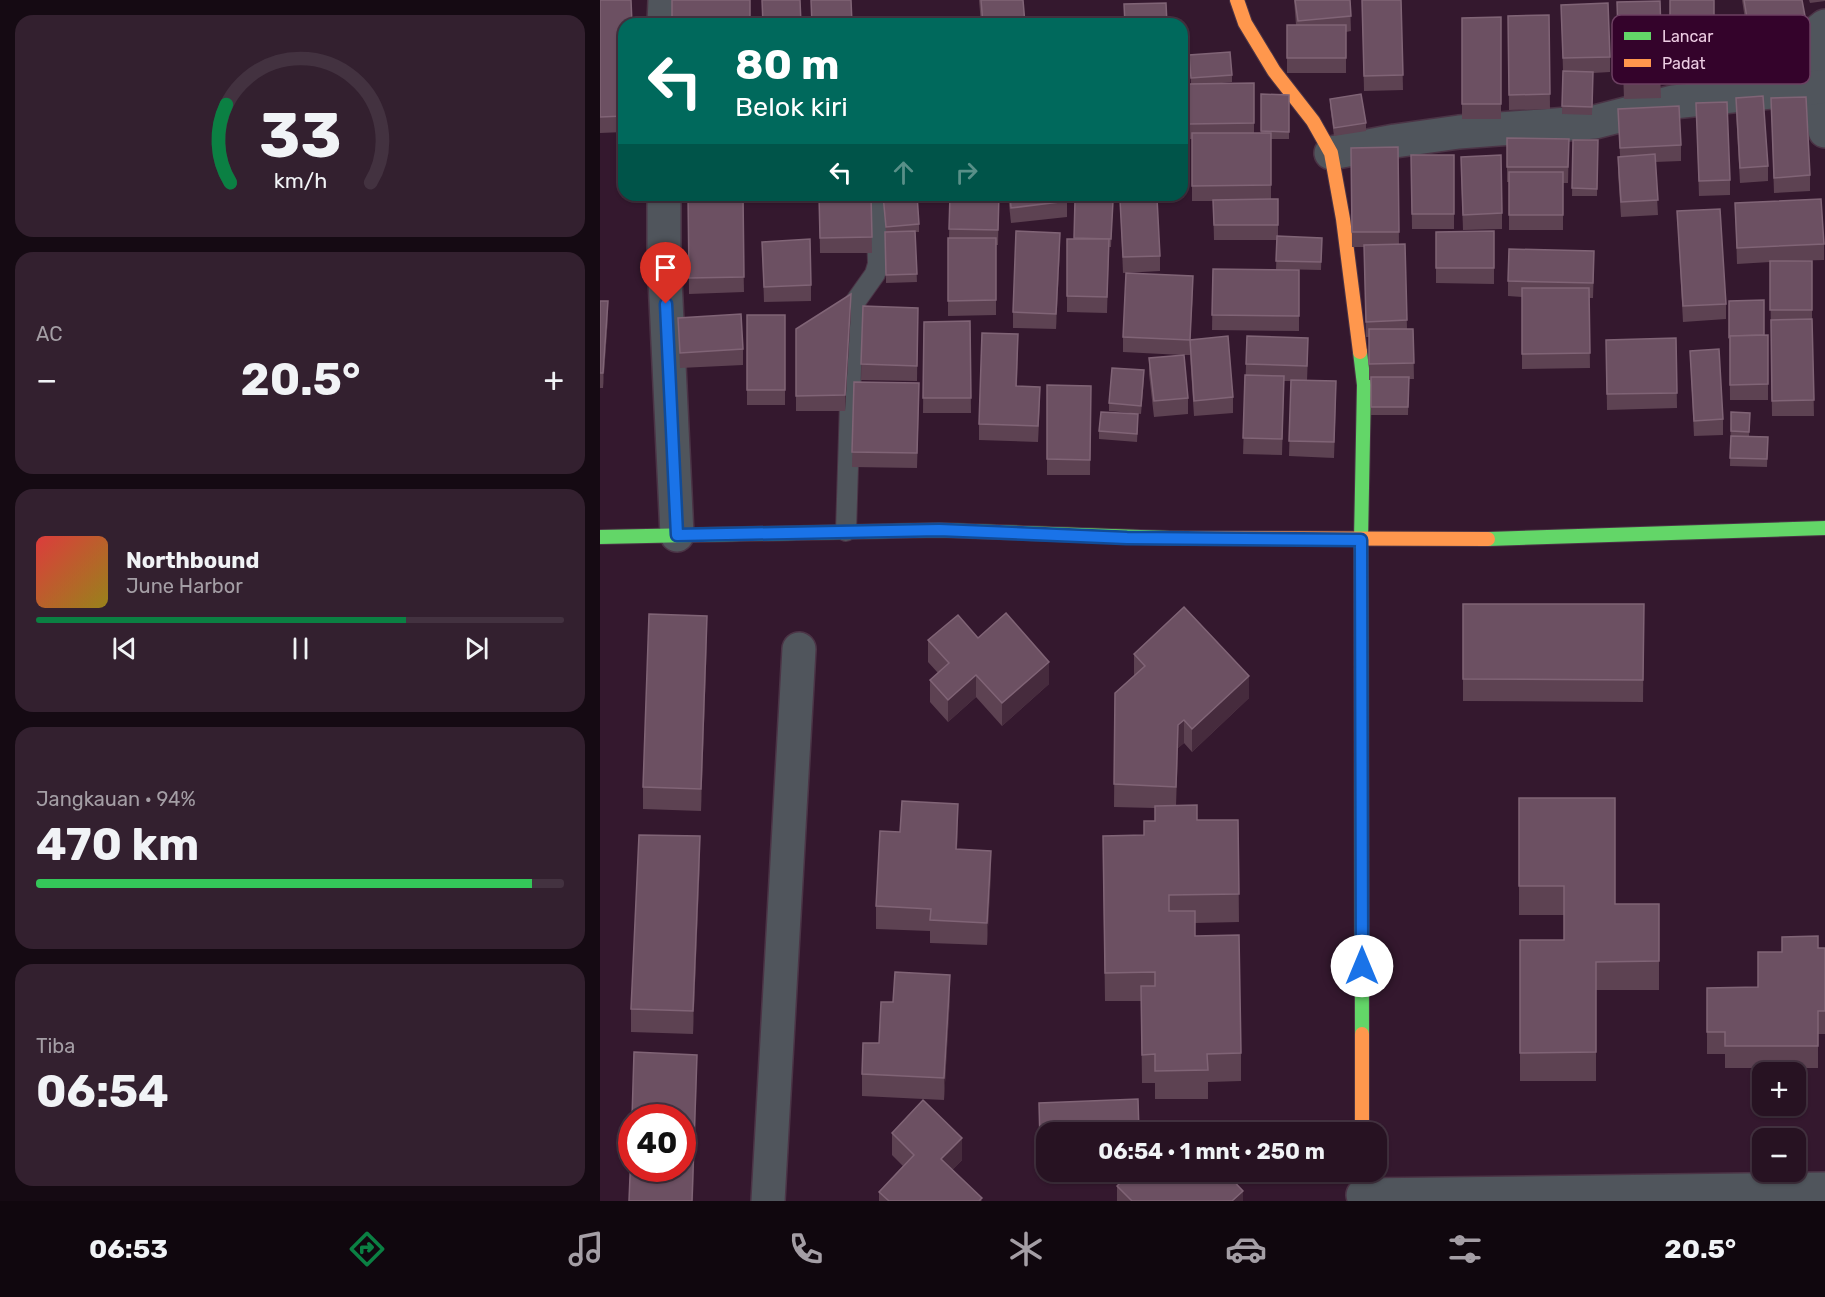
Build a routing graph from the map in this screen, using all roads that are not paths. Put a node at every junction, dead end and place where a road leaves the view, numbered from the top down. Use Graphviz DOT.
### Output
graph roads {
  1 [pos="664,0"];
  2 [pos="1237,0"];
  3 [pos="664,18"];
  4 [pos="1825,26"];
  5 [pos="1820,87"];
  6 [pos="1825,131"];
  7 [pos="1331,153"];
  8 [pos="664,201"];
  9 [pos="876,201"];
  10 [pos="1825,528"];
  11 [pos="846,531"];
  12 [pos="677,535"];
  13 [pos="600,537"];
  14 [pos="1361,540"];
  15 [pos="799,649"];
  16 [pos="1362,1122"];
  17 [pos="1362,1189"];
  18 [pos="1825,1189"];
  19 [pos="768,1201"];
  1 -- 3 [label="street"];
  2 -- 7 [label="main road"];
  4 -- 5 [label="street"];
  5 -- 6 [label="street"];
  5 -- 7 [label="street"];
  7 -- 14 [label="main road"];
  8 -- 12 [label="street"];
  9 -- 11 [label="lane"];
  10 -- 14 [label="main road"];
  11 -- 12 [label="main road"];
  11 -- 14 [label="main road"];
  12 -- 13 [label="main road"];
  14 -- 16 [label="main road"];
  15 -- 19 [label="street"];
  17 -- 18 [label="street"];
}
